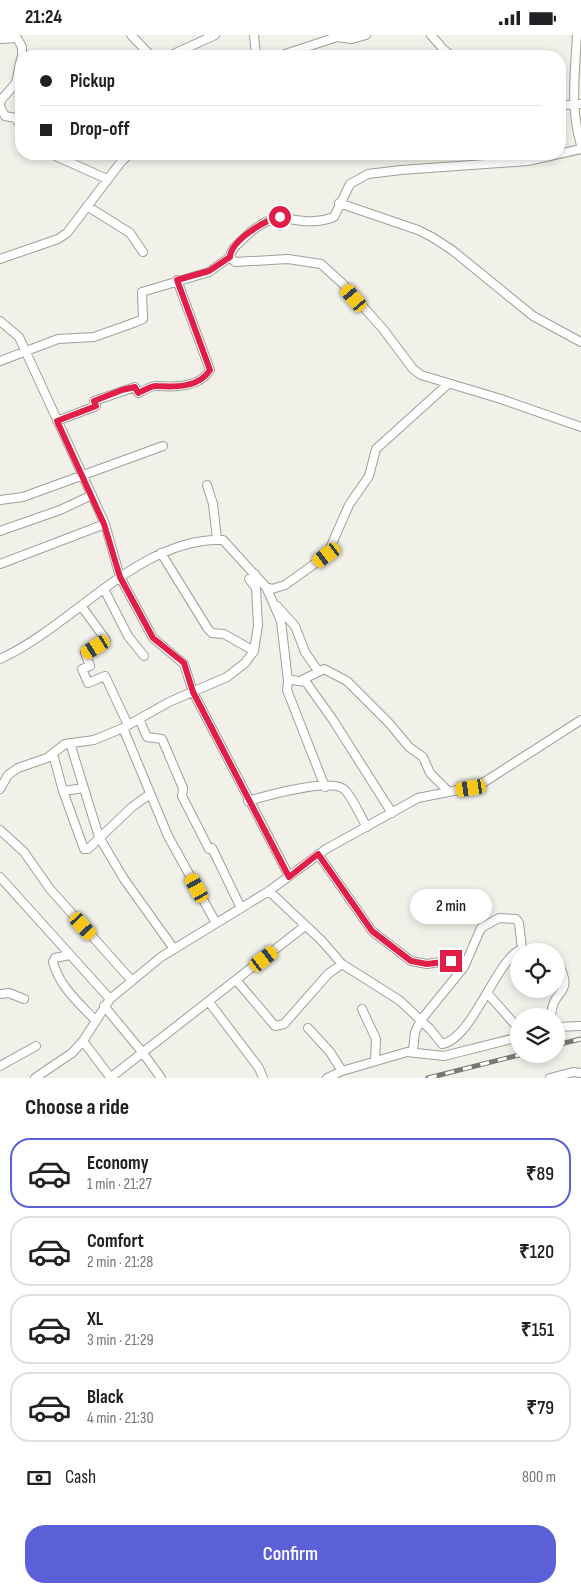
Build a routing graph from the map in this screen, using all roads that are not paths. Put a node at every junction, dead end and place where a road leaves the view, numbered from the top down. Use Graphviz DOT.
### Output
graph roads {
  1 [pos="131,35"];
  2 [pos="215,35"];
  3 [pos="254,35"];
  4 [pos="366,35"];
  5 [pos="430,35"];
  6 [pos="577,35"];
  7 [pos="337,36"];
  8 [pos="18,37"];
  9 [pos="0,39"];
  10 [pos="22,50"];
  11 [pos="145,50"];
  12 [pos="182,50"];
  13 [pos="255,50"];
  14 [pos="301,50"];
  15 [pos="444,50"];
  16 [pos="15,84"];
  17 [pos="577,104"];
  18 [pos="0,106"];
  19 [pos="15,118"];
  20 [pos="581,145"];
  21 [pos="581,149"];
  22 [pos="566,152"];
  23 [pos="64,160"];
  24 [pos="124,160"];
  25 [pos="529,160"];
  26 [pos="107,179"];
  27 [pos="339,203"];
  28 [pos="87,206"];
  29 [pos="143,253"];
  30 [pos="230,257"];
  31 [pos="0,259"];
  32 [pos="177,280"];
  33 [pos="0,321"];
  34 [pos="581,342"];
  35 [pos="25,350"];
  36 [pos="0,361"];
  37 [pos="448,384"];
  38 [pos="57,421"];
  39 [pos="581,427"];
  40 [pos="163,447"];
  41 [pos="82,475"];
  42 [pos="207,485"];
  43 [pos="92,495"];
  44 [pos="0,500"];
  45 [pos="104,524"];
  46 [pos="0,531"];
  47 [pos="217,539"];
  48 [pos="161,553"];
  49 [pos="0,564"];
  50 [pos="256,574"];
  51 [pos="120,577"];
  52 [pos="266,587"];
  53 [pos="104,589"];
  54 [pos="274,603"];
  55 [pos="82,607"];
  56 [pos="254,651"];
  57 [pos="144,656"];
  58 [pos="0,659"];
  59 [pos="318,671"];
  60 [pos="302,680"];
  61 [pos="288,681"];
  62 [pos="193,692"];
  63 [pos="139,719"];
  64 [pos="581,720"];
  65 [pos="125,726"];
  66 [pos="70,743"];
  67 [pos="53,754"];
  68 [pos="326,787"];
  69 [pos="84,788"];
  70 [pos="0,789"];
  71 [pos="63,791"];
  72 [pos="448,792"];
  73 [pos="150,795"];
  74 [pos="248,801"];
  75 [pos="392,813"];
  76 [pos="367,827"];
  77 [pos="0,830"];
  78 [pos="99,837"];
  79 [pos="318,854"];
  80 [pos="0,877"];
  81 [pos="289,877"];
  82 [pos="270,891"];
  83 [pos="241,908"];
  84 [pos="216,923"];
  85 [pos="305,926"];
  86 [pos="523,943"];
  87 [pos="174,949"];
  88 [pos="69,955"];
  89 [pos="510,956"];
  90 [pos="342,964"];
  91 [pos="461,970"];
  92 [pos="236,980"];
  93 [pos="132,981"];
  94 [pos="0,994"];
  95 [pos="488,994"];
  96 [pos="24,999"];
  97 [pos="110,999"];
  98 [pos="209,1002"];
  99 [pos="104,1006"];
  100 [pos="362,1009"];
  101 [pos="510,1019"];
  102 [pos="421,1020"];
  103 [pos="96,1021"];
  104 [pos="581,1026"];
  105 [pos="565,1027"];
  106 [pos="308,1029"];
  107 [pos="510,1039"];
  108 [pos="83,1041"];
  109 [pos="36,1046"];
  110 [pos="413,1051"];
  111 [pos="143,1053"];
  112 [pos="375,1061"];
  113 [pos="0,1067"];
  114 [pos="342,1071"];
  115 [pos="581,1073"];
  116 [pos="35,1078"];
  117 [pos="110,1078"];
  118 [pos="161,1078"];
  119 [pos="263,1078"];
  120 [pos="327,1078"];
  121 [pos="550,1078"];
  1 -- 11 [label="street"];
  2 -- 12 [label="street"];
  3 -- 13 [label="street"];
  4 -- 7 [label="street"];
  5 -- 15 [label="street"];
  6 -- 17 [label="street"];
  7 -- 14 [label="street"];
  8 -- 9 [label="street"];
  8 -- 10 [label="street"];
  16 -- 18 [label="street"];
  17 -- 20 [label="street"];
  18 -- 19 [label="street"];
  21 -- 22 [label="street"];
  23 -- 26 [label="street"];
  24 -- 26 [label="street"];
  25 -- 27 [label="street"];
  26 -- 28 [label="street"];
  27 -- 30 [label="street"];
  27 -- 34 [label="street"];
  28 -- 29 [label="street"];
  28 -- 31 [label="street"];
  30 -- 32 [label="street"];
  30 -- 37 [label="street"];
  32 -- 35 [label="street"];
  32 -- 38 [label="street"];
  33 -- 35 [label="street"];
  35 -- 36 [label="street"];
  35 -- 38 [label="street"];
  37 -- 39 [label="street"];
  37 -- 52 [label="street"];
  38 -- 41 [label="street"];
  40 -- 41 [label="street"];
  41 -- 43 [label="street"];
  41 -- 44 [label="street"];
  42 -- 47 [label="street"];
  43 -- 45 [label="street"];
  43 -- 46 [label="street"];
  45 -- 49 [label="street"];
  45 -- 51 [label="street"];
  47 -- 48 [label="street"];
  47 -- 50 [label="street"];
  48 -- 51 [label="street"];
  48 -- 56 [label="street"];
  50 -- 52 [label="street"];
  50 -- 56 [label="street"];
  51 -- 53 [label="street"];
  51 -- 62 [label="street"];
  52 -- 54 [label="street"];
  53 -- 55 [label="street"];
  53 -- 57 [label="street"];
  54 -- 59 [label="street"];
  54 -- 61 [label="street"];
  55 -- 58 [label="street"];
  55 -- 65 [label="street"];
  56 -- 62 [label="street"];
  59 -- 60 [label="street"];
  59 -- 72 [label="street"];
  60 -- 61 [label="street"];
  60 -- 75 [label="street"];
  61 -- 68 [label="street"];
  62 -- 63 [label="street"];
  62 -- 74 [label="street"];
  63 -- 65 [label="street"];
  63 -- 83 [label="street"];
  64 -- 72 [label="street"];
  65 -- 66 [label="street"];
  65 -- 73 [label="street"];
  66 -- 67 [label="street"];
  66 -- 69 [label="street"];
  67 -- 70 [label="street"];
  67 -- 71 [label="street"];
  68 -- 74 [label="street"];
  68 -- 76 [label="street"];
  69 -- 71 [label="street"];
  69 -- 78 [label="street"];
  71 -- 78 [label="street"];
  72 -- 75 [label="street"];
  73 -- 78 [label="street"];
  73 -- 84 [label="street"];
  74 -- 81 [label="street"];
  75 -- 76 [label="street"];
  76 -- 79 [label="street"];
  77 -- 93 [label="street"];
  78 -- 87 [label="street"];
  79 -- 81 [label="street"];
  79 -- 91 [label="street"];
  80 -- 88 [label="street"];
  81 -- 82 [label="street"];
  82 -- 83 [label="street"];
  82 -- 85 [label="street"];
  83 -- 84 [label="street"];
  84 -- 87 [label="street"];
  85 -- 90 [label="street"];
  85 -- 92 [label="street"];
  86 -- 91 [label="street"];
  87 -- 93 [label="street"];
  88 -- 97 [label="street"];
  88 -- 103 [label="street"];
  89 -- 95 [label="street"];
  90 -- 92 [label="street"];
  90 -- 102 [label="street"];
  91 -- 102 [label="street"];
  92 -- 98 [label="street"];
  93 -- 97 [label="street"];
  94 -- 96 [label="street"];
  95 -- 101 [label="street"];
  95 -- 102 [label="street"];
  97 -- 99 [label="street"];
  98 -- 111 [label="street"];
  98 -- 119 [label="street"];
  99 -- 103 [label="street"];
  99 -- 111 [label="street"];
  100 -- 112 [label="street"];
  102 -- 110 [label="street"];
  103 -- 108 [label="street"];
  104 -- 105 [label="street"];
  106 -- 114 [label="street"];
  107 -- 110 [label="street"];
  108 -- 116 [label="street"];
  108 -- 117 [label="street"];
  109 -- 113 [label="street"];
  110 -- 112 [label="street"];
  111 -- 117 [label="street"];
  111 -- 118 [label="street"];
  112 -- 114 [label="street"];
  114 -- 120 [label="street"];
  115 -- 121 [label="street"];
}
